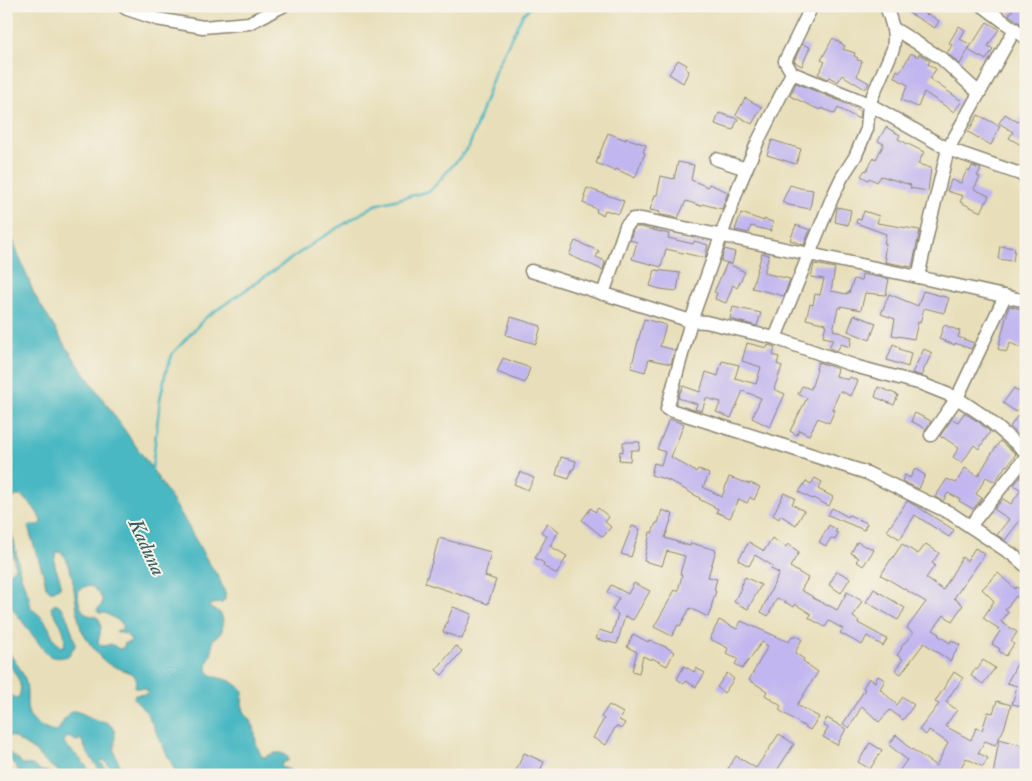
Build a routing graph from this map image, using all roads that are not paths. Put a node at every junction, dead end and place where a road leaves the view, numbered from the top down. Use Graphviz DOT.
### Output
graph roads {
  1 [pos="122,6"];
  2 [pos="283,6"];
  3 [pos="812,6"];
  4 [pos="886,6"];
  5 [pos="983,6"];
  6 [pos="893,28"];
  7 [pos="1015,29"];
  8 [pos="1026,38"];
  9 [pos="792,73"];
  10 [pos="979,93"];
  11 [pos="869,104"];
  12 [pos="948,149"];
  13 [pos="716,159"];
  14 [pos="746,169"];
  15 [pos="1026,176"];
  16 [pos="722,235"];
  17 [pos="809,254"];
  18 [pos="531,271"];
  19 [pos="918,277"];
  20 [pos="603,294"];
  21 [pos="1005,296"];
  22 [pos="1026,301"];
  23 [pos="691,321"];
  24 [pos="776,338"];
  25 [pos="957,398"];
  26 [pos="931,435"];
  27 [pos="1026,452"];
  28 [pos="1026,457"];
  29 [pos="970,526"];
  30 [pos="1026,566"];
  1 -- 2 [label="street"];
  3 -- 9 [label="street"];
  4 -- 6 [label="street"];
  5 -- 7 [label="street"];
  6 -- 10 [label="street"];
  6 -- 11 [label="street"];
  7 -- 8 [label="street"];
  7 -- 10 [label="street"];
  9 -- 11 [label="street"];
  9 -- 14 [label="street"];
  10 -- 12 [label="street"];
  11 -- 12 [label="street"];
  11 -- 17 [label="street"];
  12 -- 15 [label="street"];
  12 -- 19 [label="street"];
  13 -- 14 [label="street"];
  14 -- 16 [label="street"];
  16 -- 17 [label="street"];
  16 -- 20 [label="street"];
  16 -- 23 [label="street"];
  17 -- 19 [label="street"];
  17 -- 24 [label="street"];
  18 -- 20 [label="street"];
  19 -- 21 [label="street"];
  20 -- 23 [label="street"];
  21 -- 22 [label="street"];
  21 -- 25 [label="street"];
  23 -- 24 [label="street"];
  23 -- 29 [label="street"];
  24 -- 25 [label="street"];
  25 -- 26 [label="street"];
  25 -- 27 [label="street"];
  28 -- 29 [label="street"];
  29 -- 30 [label="street"];
}
